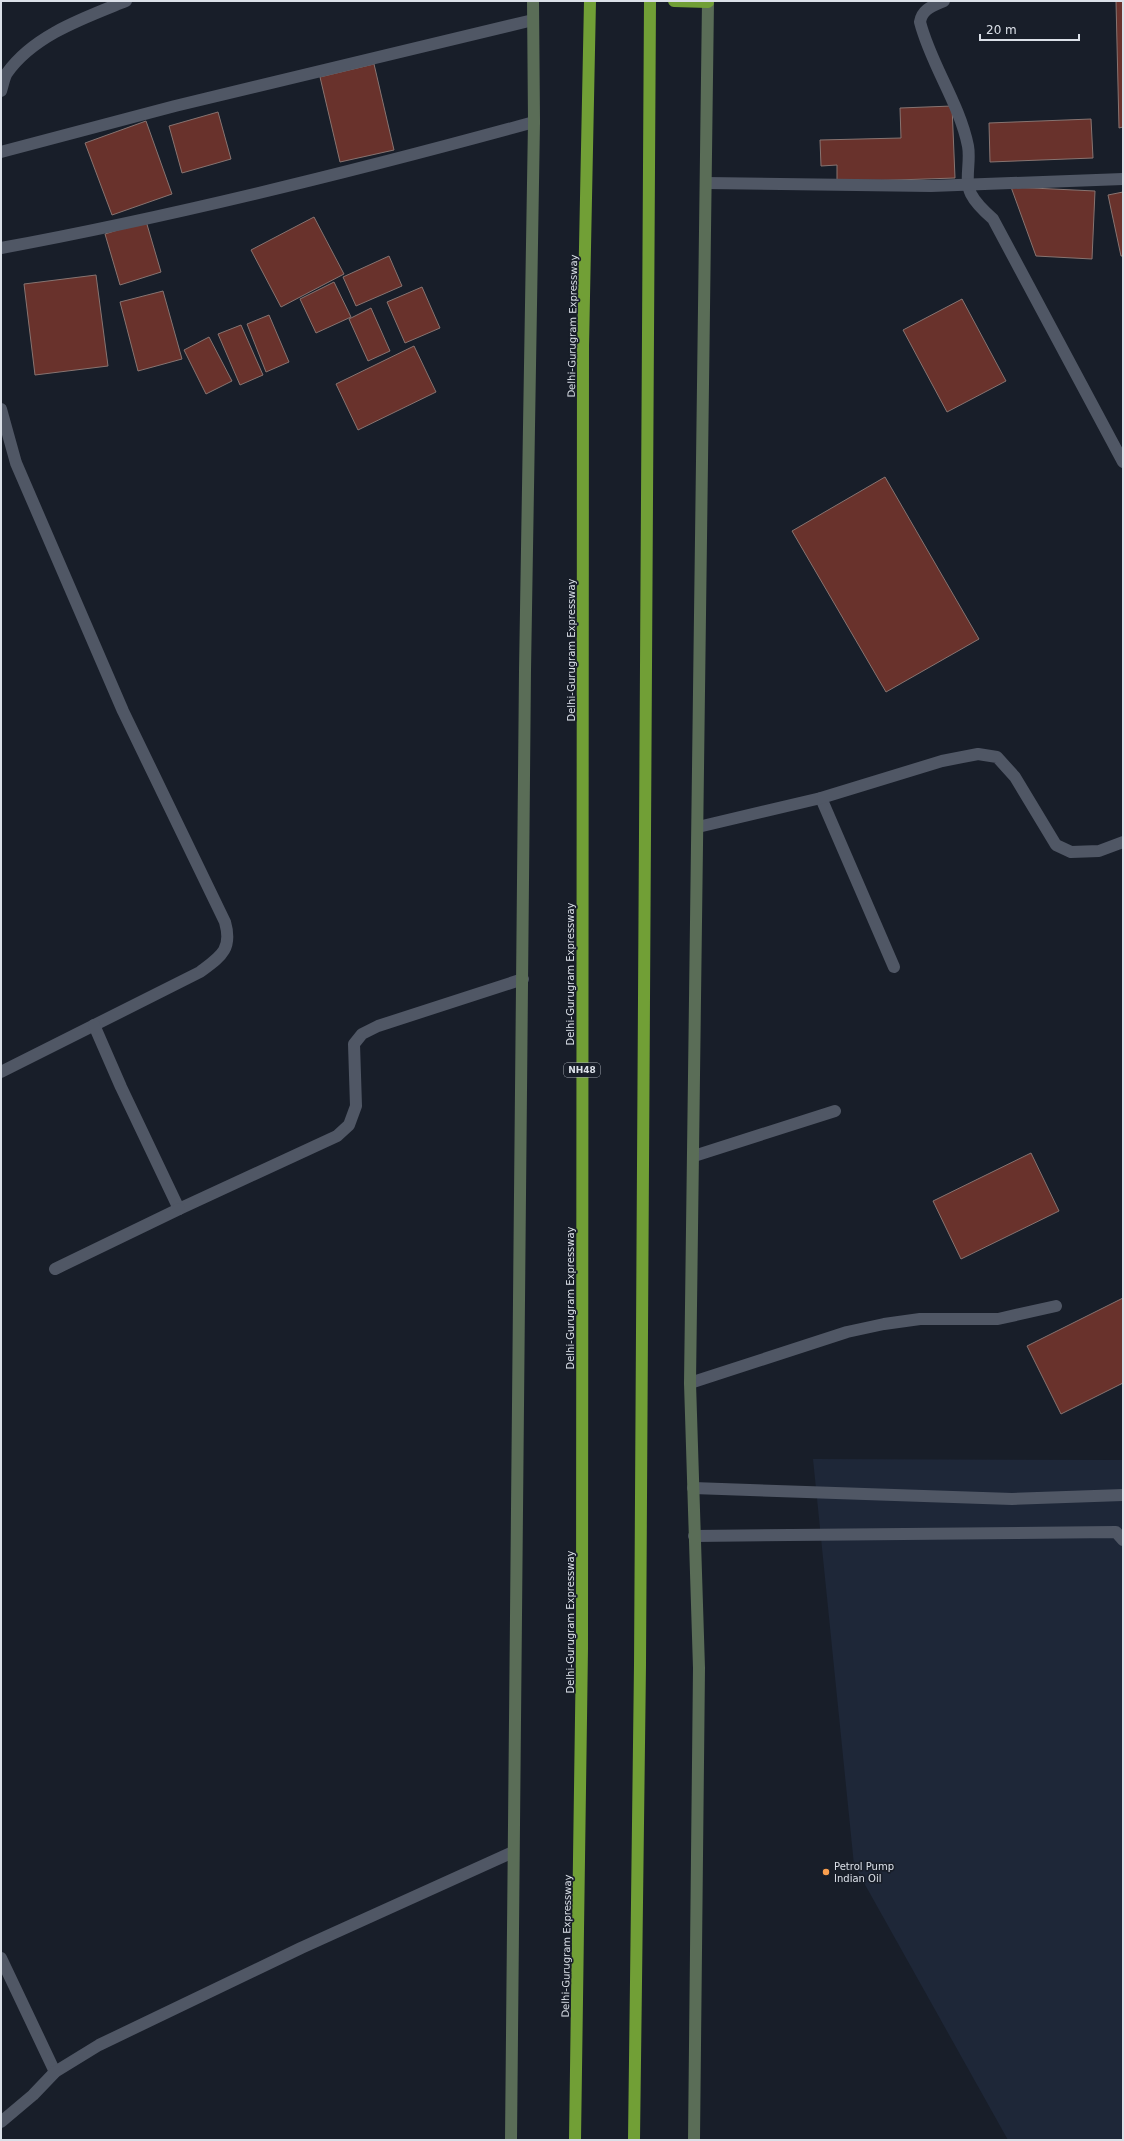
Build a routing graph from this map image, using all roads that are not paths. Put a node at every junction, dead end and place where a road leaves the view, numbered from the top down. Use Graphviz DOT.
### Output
graph roads {
  1 [pos="126,1"];
  2 [pos="533,1"];
  3 [pos="590,1"];
  4 [pos="650,1"];
  5 [pos="674,1"];
  6 [pos="944,1"];
  7 [pos="708,2"];
  8 [pos="533,20"];
  9 [pos="1,91"];
  10 [pos="534,122"];
  11 [pos="1,152"];
  12 [pos="1123,179"];
  13 [pos="706,183"];
  14 [pos="968,184"];
  15 [pos="1,248"];
  16 [pos="1,409"];
  17 [pos="1123,462"];
  18 [pos="821,798"];
  19 [pos="698,827"];
  20 [pos="1123,842"];
  21 [pos="894,967"];
  22 [pos="523,979"];
  23 [pos="94,1025"];
  24 [pos="1,1072"];
  25 [pos="835,1111"];
  26 [pos="694,1156"];
  27 [pos="179,1208"];
  28 [pos="55,1269"];
  29 [pos="1056,1306"];
  30 [pos="690,1383"];
  31 [pos="693,1488"];
  32 [pos="1123,1495"];
  33 [pos="1120,1534"];
  34 [pos="694,1536"];
  35 [pos="513,1852"];
  36 [pos="1,1958"];
  37 [pos="55,2072"];
  38 [pos="1,2122"];
  39 [pos="512,2140"];
  40 [pos="575,2140"];
  41 [pos="634,2140"];
  42 [pos="694,2140"];
  1 -- 9 [label="street"];
  2 -- 8 [label="main road"];
  3 -- 40 [label="highway, Delhi-Gurugram Expressway / NH48"];
  4 -- 41 [label="highway"];
  5 -- 7 [label="highway"];
  6 -- 14 [label="street"];
  7 -- 13 [label="main road"];
  8 -- 10 [label="main road"];
  8 -- 11 [label="street"];
  10 -- 15 [label="street"];
  10 -- 22 [label="main road"];
  12 -- 14 [label="street"];
  13 -- 14 [label="street"];
  13 -- 19 [label="main road"];
  14 -- 17 [label="street"];
  16 -- 23 [label="street"];
  18 -- 19 [label="street"];
  18 -- 20 [label="street"];
  18 -- 21 [label="street"];
  19 -- 26 [label="main road"];
  22 -- 27 [label="street"];
  22 -- 35 [label="main road"];
  23 -- 24 [label="street"];
  23 -- 27 [label="street"];
  25 -- 26 [label="street"];
  26 -- 30 [label="main road"];
  27 -- 28 [label="street"];
  29 -- 30 [label="street"];
  30 -- 31 [label="main road"];
  31 -- 32 [label="street"];
  31 -- 34 [label="main road"];
  33 -- 34 [label="street"];
  34 -- 42 [label="main road"];
  35 -- 37 [label="street"];
  35 -- 39 [label="main road"];
  36 -- 37 [label="street"];
  37 -- 38 [label="street"];
}
